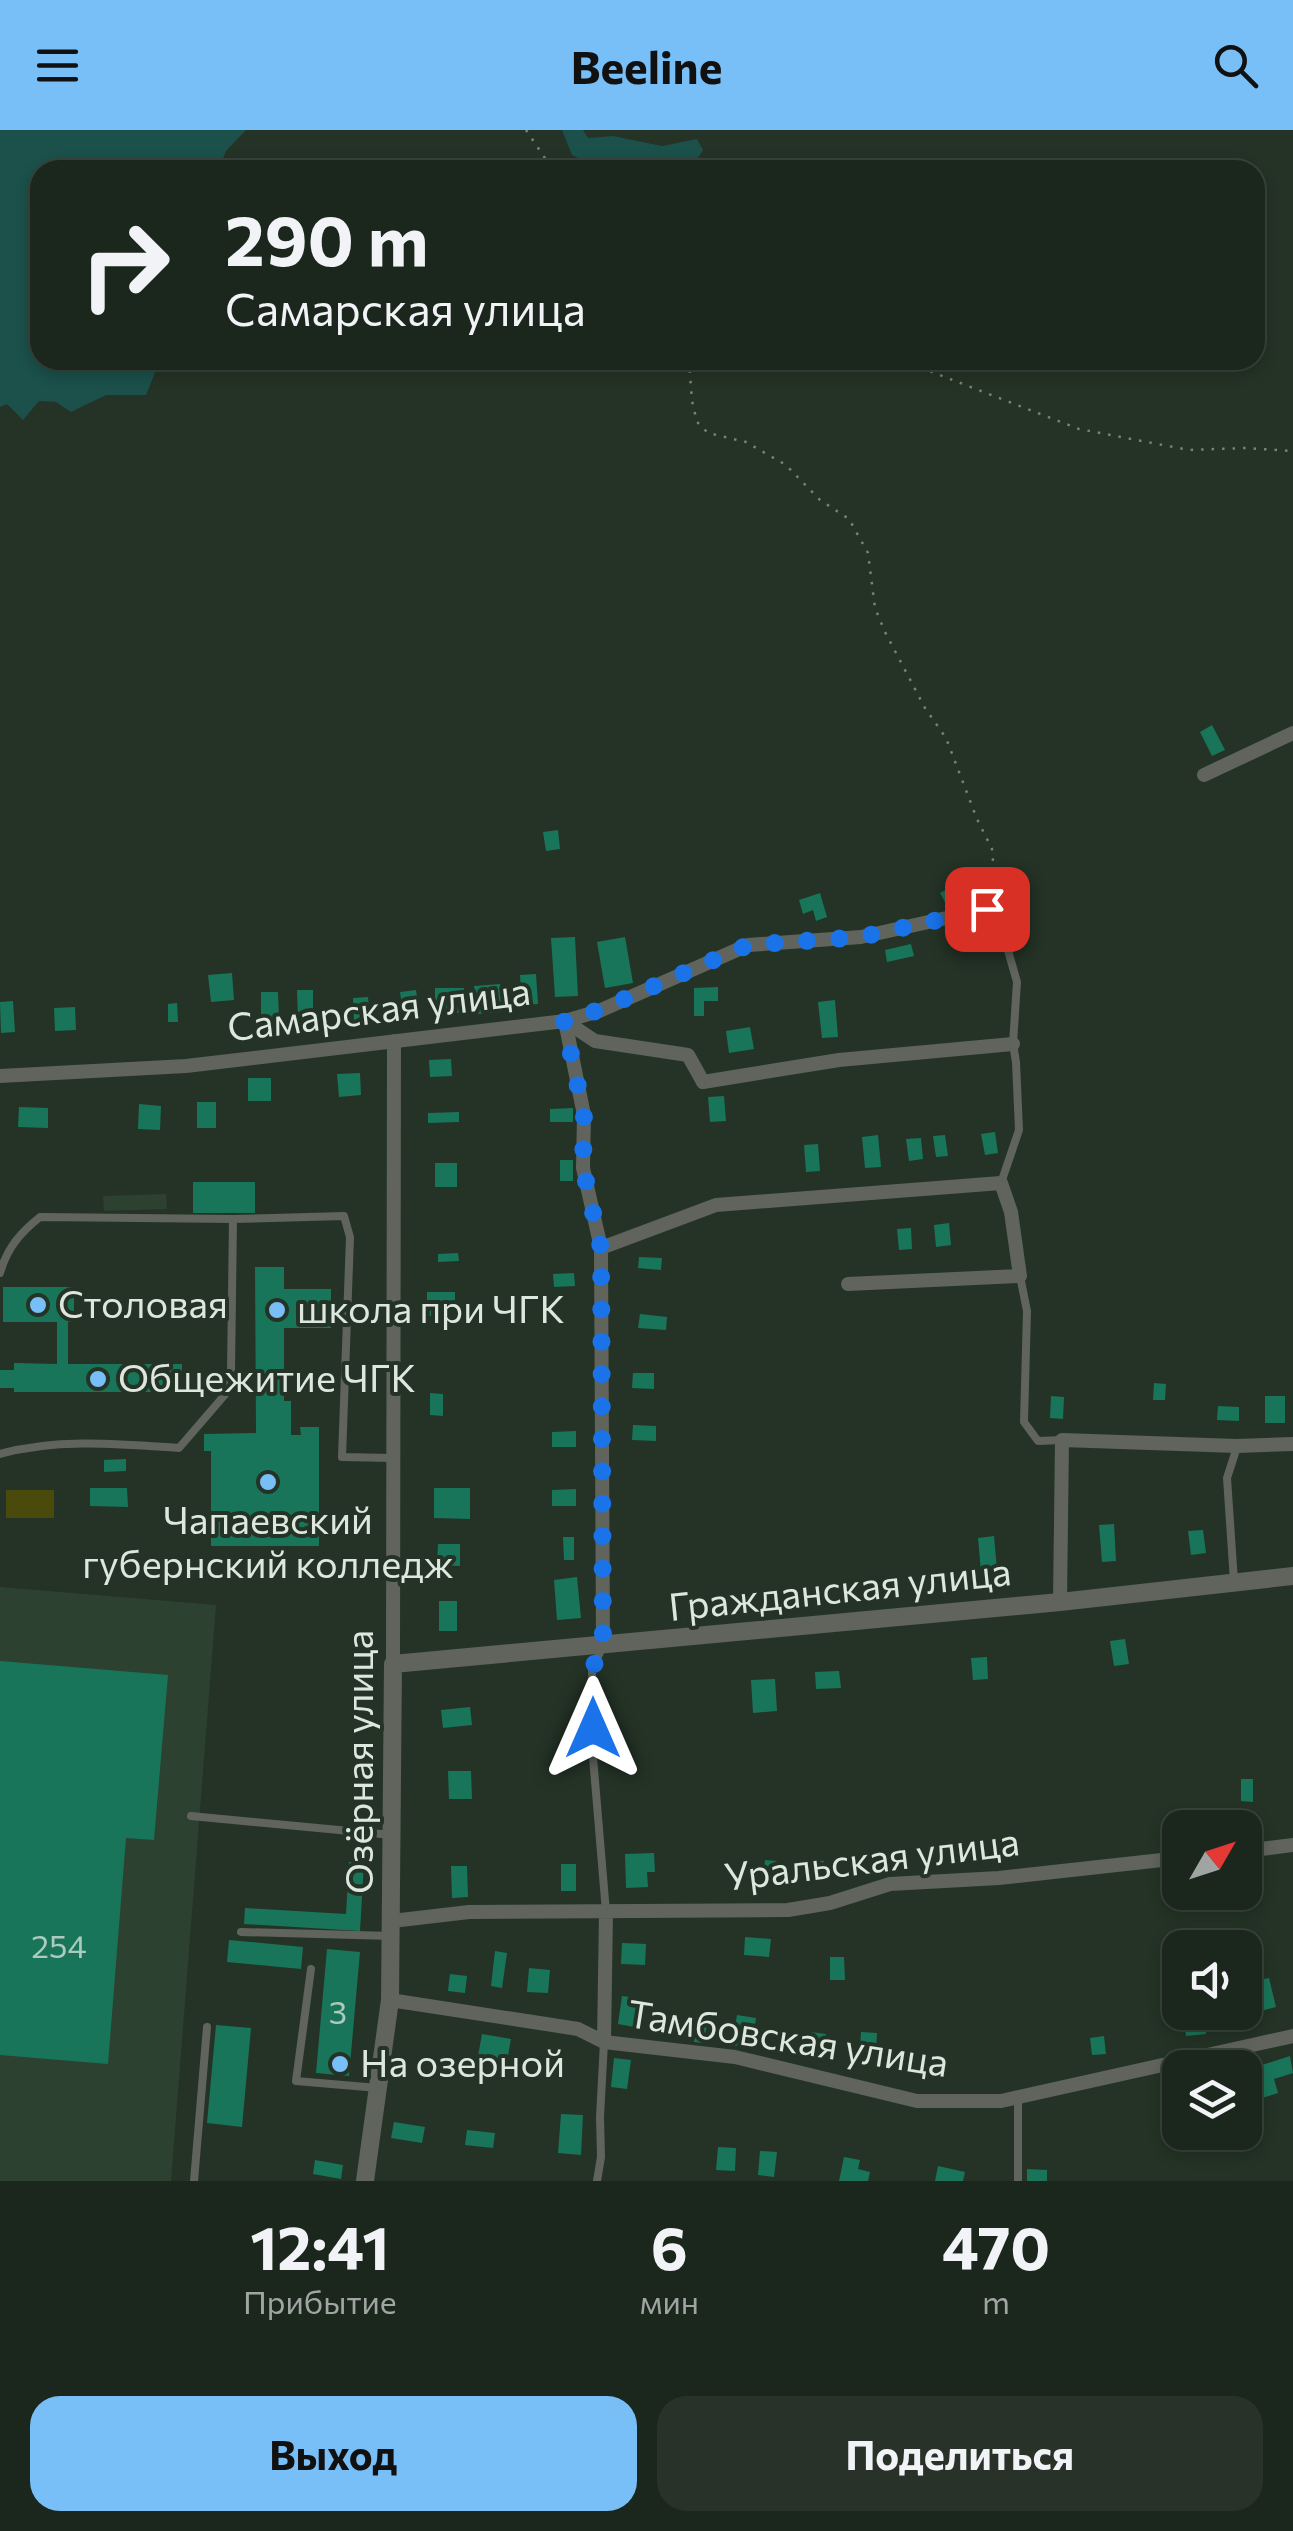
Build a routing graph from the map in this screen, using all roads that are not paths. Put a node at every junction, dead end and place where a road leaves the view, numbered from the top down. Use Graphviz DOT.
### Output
graph roads {
  1 [pos="1293,734"];
  2 [pos="1204,775"];
  3 [pos="987,909"];
  4 [pos="564,1021"];
  5 [pos="394,1041"];
  6 [pos="1013,1044"];
  7 [pos="0,1076"];
  8 [pos="1001,1183"];
  9 [pos="233,1219"];
  10 [pos="601,1248"];
  11 [pos="0,1273"];
  12 [pos="1020,1276"];
  13 [pos="848,1284"];
  14 [pos="1062,1440"];
  15 [pos="1293,1444"];
  16 [pos="1238,1446"];
  17 [pos="0,1454"];
  18 [pos="392,1458"];
  19 [pos="1293,1576"];
  20 [pos="1234,1581"];
  21 [pos="1060,1602"];
  22 [pos="603,1646"];
  23 [pos="392,1664"];
  24 [pos="191,1816"];
  25 [pos="392,1835"];
  26 [pos="1293,1845"];
  27 [pos="1262,1848"];
  28 [pos="1162,1860"];
  29 [pos="606,1912"];
  30 [pos="392,1928"];
  31 [pos="241,1932"];
  32 [pos="311,1969"];
  33 [pos="390,2000"];
  34 [pos="207,2027"];
  35 [pos="1293,2036"];
  36 [pos="604,2042"];
  37 [pos="378,2088"];
  38 [pos="1018,2098"];
  39 [pos="194,2181"];
  40 [pos="365,2181"];
  41 [pos="596,2181"];
  42 [pos="1018,2181"];
  1 -- 2 [label="street"];
  3 -- 4 [label="street, Самарская улица"];
  3 -- 6 [label="lane"];
  4 -- 5 [label="street, Самарская улица"];
  4 -- 6 [label="street"];
  4 -- 10 [label="street"];
  5 -- 7 [label="street, Самарская улица"];
  5 -- 18 [label="street, Озёрная улица"];
  6 -- 8 [label="lane"];
  8 -- 10 [label="street"];
  8 -- 12 [label="street"];
  9 -- 11 [label="lane"];
  9 -- 17 [label="lane"];
  9 -- 18 [label="lane"];
  10 -- 22 [label="street"];
  12 -- 13 [label="street"];
  12 -- 14 [label="lane"];
  14 -- 16 [label="street"];
  14 -- 21 [label="street"];
  15 -- 16 [label="street"];
  16 -- 20 [label="lane"];
  18 -- 23 [label="street, Озёрная улица"];
  19 -- 20 [label="street, Гражданская улица"];
  20 -- 21 [label="street, Гражданская улица"];
  21 -- 22 [label="street, Гражданская улица"];
  22 -- 23 [label="street, Гражданская улица"];
  22 -- 29 [label="lane"];
  23 -- 25 [label="street, Озёрная улица"];
  24 -- 25 [label="lane"];
  25 -- 30 [label="street, Озёрная улица"];
  26 -- 27 [label="street"];
  28 -- 29 [label="street, Уральская улица"];
  29 -- 30 [label="street, Уральская улица"];
  29 -- 36 [label="street"];
  30 -- 31 [label="lane"];
  30 -- 33 [label="street, Озёрная улица"];
  32 -- 37 [label="lane"];
  33 -- 36 [label="street, Тамбовская улица"];
  33 -- 37 [label="street, Озёрная улица"];
  34 -- 39 [label="lane"];
  35 -- 38 [label="street, Тамбовская улица"];
  36 -- 38 [label="street, Тамбовская улица"];
  36 -- 41 [label="lane"];
  37 -- 40 [label="street, Озёрная улица"];
  38 -- 42 [label="lane"];
}
